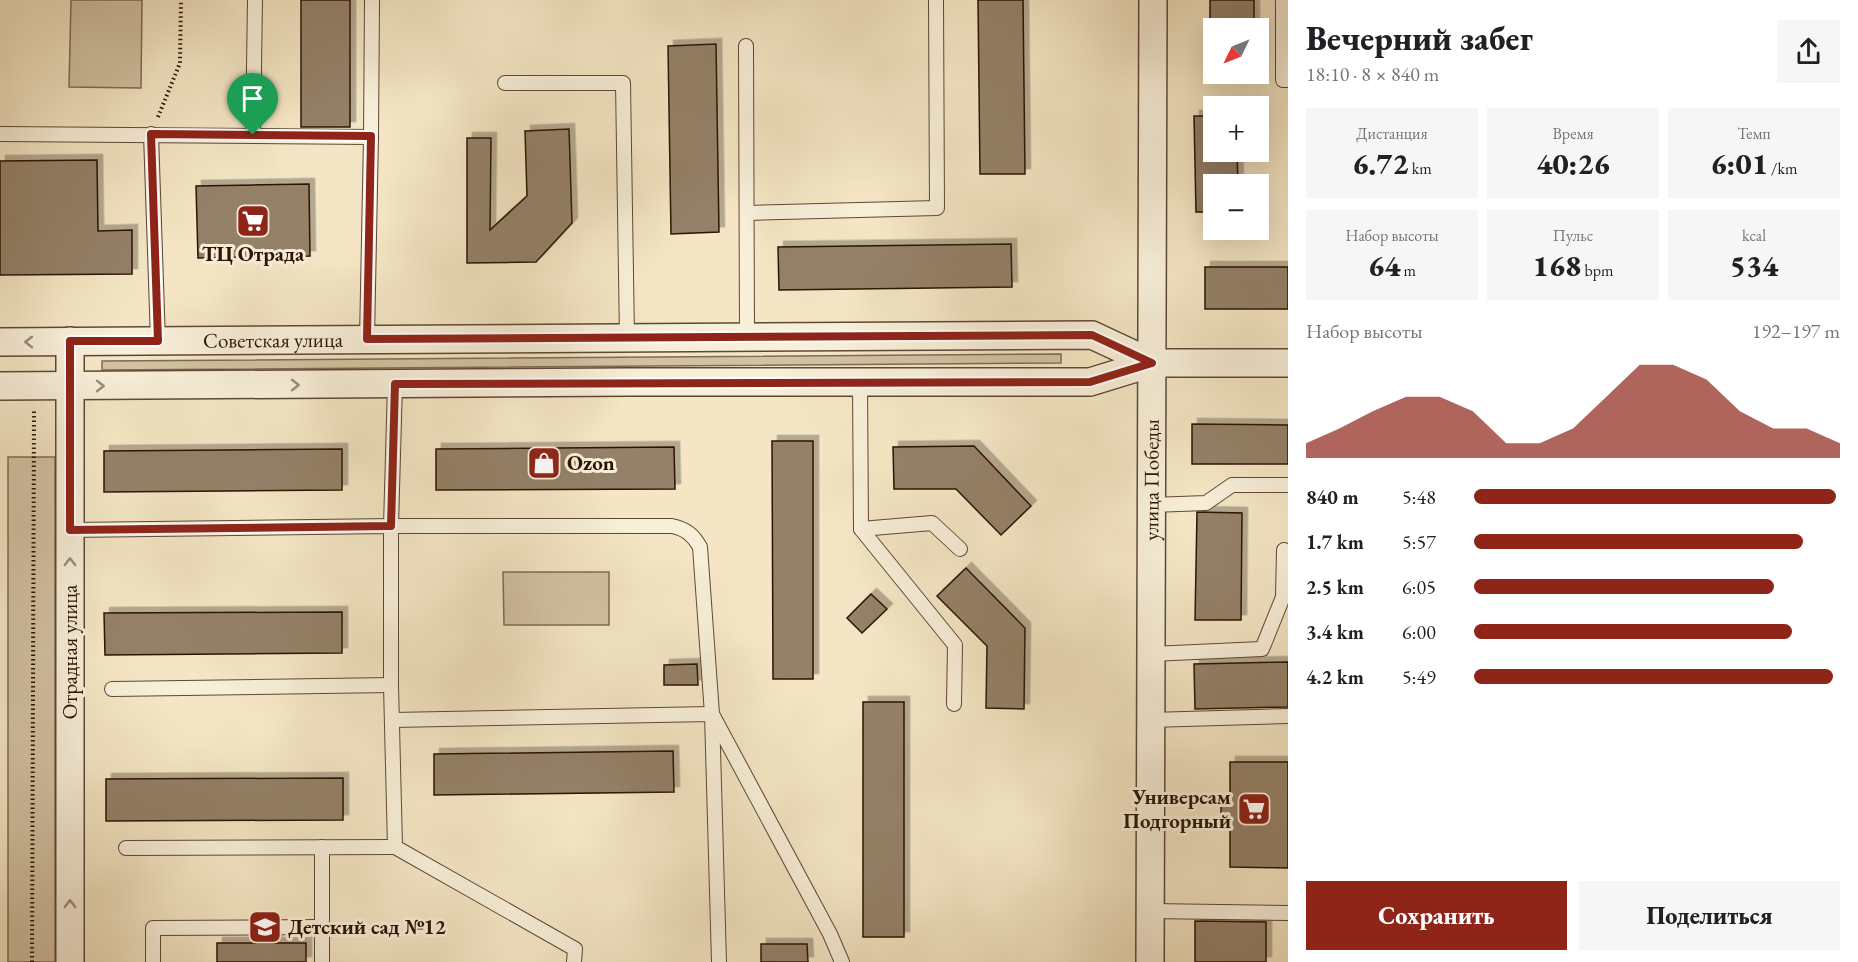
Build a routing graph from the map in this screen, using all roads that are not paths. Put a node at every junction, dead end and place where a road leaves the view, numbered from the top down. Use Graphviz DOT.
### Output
graph roads {
  1 [pos="255,0"];
  2 [pos="372,0"];
  3 [pos="936,0"];
  4 [pos="1153,0"];
  5 [pos="1283,0"];
  6 [pos="746,46"];
  7 [pos="1288,80"];
  8 [pos="505,83"];
  9 [pos="0,134"];
  10 [pos="151,134"];
  11 [pos="253,135"];
  12 [pos="371,136"];
  13 [pos="747,213"];
  14 [pos="747,337"];
  15 [pos="627,338"];
  16 [pos="367,339"];
  17 [pos="70,341"];
  18 [pos="158,341"];
  19 [pos="0,342"];
  20 [pos="1152,363"];
  21 [pos="1288,363"];
  22 [pos="861,382"];
  23 [pos="395,384"];
  24 [pos="0,386"];
  25 [pos="70,386"];
  26 [pos="1288,485"];
  27 [pos="1152,506"];
  28 [pos="391,526"];
  29 [pos="861,528"];
  30 [pos="70,530"];
  31 [pos="960,549"];
  32 [pos="1284,550"];
  33 [pos="1151,654"];
  34 [pos="391,684"];
  35 [pos="112,689"];
  36 [pos="954,704"];
  37 [pos="712,714"];
  38 [pos="1288,716"];
  39 [pos="392,720"];
  40 [pos="1150,720"];
  41 [pos="322,847"];
  42 [pos="395,847"];
  43 [pos="126,848"];
  44 [pos="1150,911"];
  45 [pos="1288,913"];
  46 [pos="322,927"];
  47 [pos="70,962"];
  48 [pos="153,962"];
  49 [pos="322,962"];
  50 [pos="574,962"];
  51 [pos="719,962"];
  52 [pos="842,962"];
  53 [pos="1150,962"];
  1 -- 11 [label="lane"];
  2 -- 12 [label="lane"];
  3 -- 13 [label="lane"];
  4 -- 20 [label="street, улица Победы"];
  5 -- 7 [label="lane"];
  6 -- 13 [label="lane"];
  8 -- 15 [label="lane"];
  9 -- 10 [label="lane"];
  10 -- 11 [label="lane"];
  10 -- 18 [label="lane"];
  11 -- 12 [label="lane"];
  12 -- 16 [label="lane"];
  13 -- 14 [label="lane"];
  14 -- 15 [label="street, Советская улица"];
  14 -- 20 [label="street, Советская улица"];
  15 -- 16 [label="street, Советская улица"];
  16 -- 18 [label="street, Советская улица"];
  17 -- 18 [label="street, Советская улица"];
  17 -- 19 [label="street, Советская улица, one-way"];
  17 -- 25 [label="street, Отрадная улица"];
  20 -- 21 [label="street, Советская улица"];
  20 -- 22 [label="street, Советская улица"];
  20 -- 27 [label="street, улица Победы"];
  22 -- 23 [label="street, Советская улица"];
  22 -- 29 [label="lane"];
  25 -- 23 [label="street, Советская улица, one-way"];
  23 -- 28 [label="lane"];
  24 -- 25 [label="street, Советская улица"];
  25 -- 30 [label="street, Отрадная улица"];
  26 -- 27 [label="lane"];
  27 -- 33 [label="street, улица Победы"];
  28 -- 30 [label="lane"];
  28 -- 34 [label="lane"];
  28 -- 37 [label="lane"];
  29 -- 31 [label="lane"];
  29 -- 36 [label="lane"];
  47 -- 30 [label="street, Отрадная улица, one-way"];
  32 -- 33 [label="lane"];
  33 -- 40 [label="street, улица Победы"];
  34 -- 35 [label="lane"];
  34 -- 39 [label="lane"];
  37 -- 39 [label="lane"];
  37 -- 51 [label="lane"];
  37 -- 52 [label="lane"];
  38 -- 40 [label="lane"];
  39 -- 42 [label="lane"];
  40 -- 44 [label="street, улица Победы"];
  41 -- 42 [label="lane"];
  41 -- 43 [label="lane"];
  41 -- 46 [label="lane"];
  42 -- 50 [label="lane"];
  44 -- 45 [label="lane"];
  44 -- 53 [label="street, улица Победы"];
  46 -- 48 [label="lane"];
  46 -- 49 [label="lane"];
}
